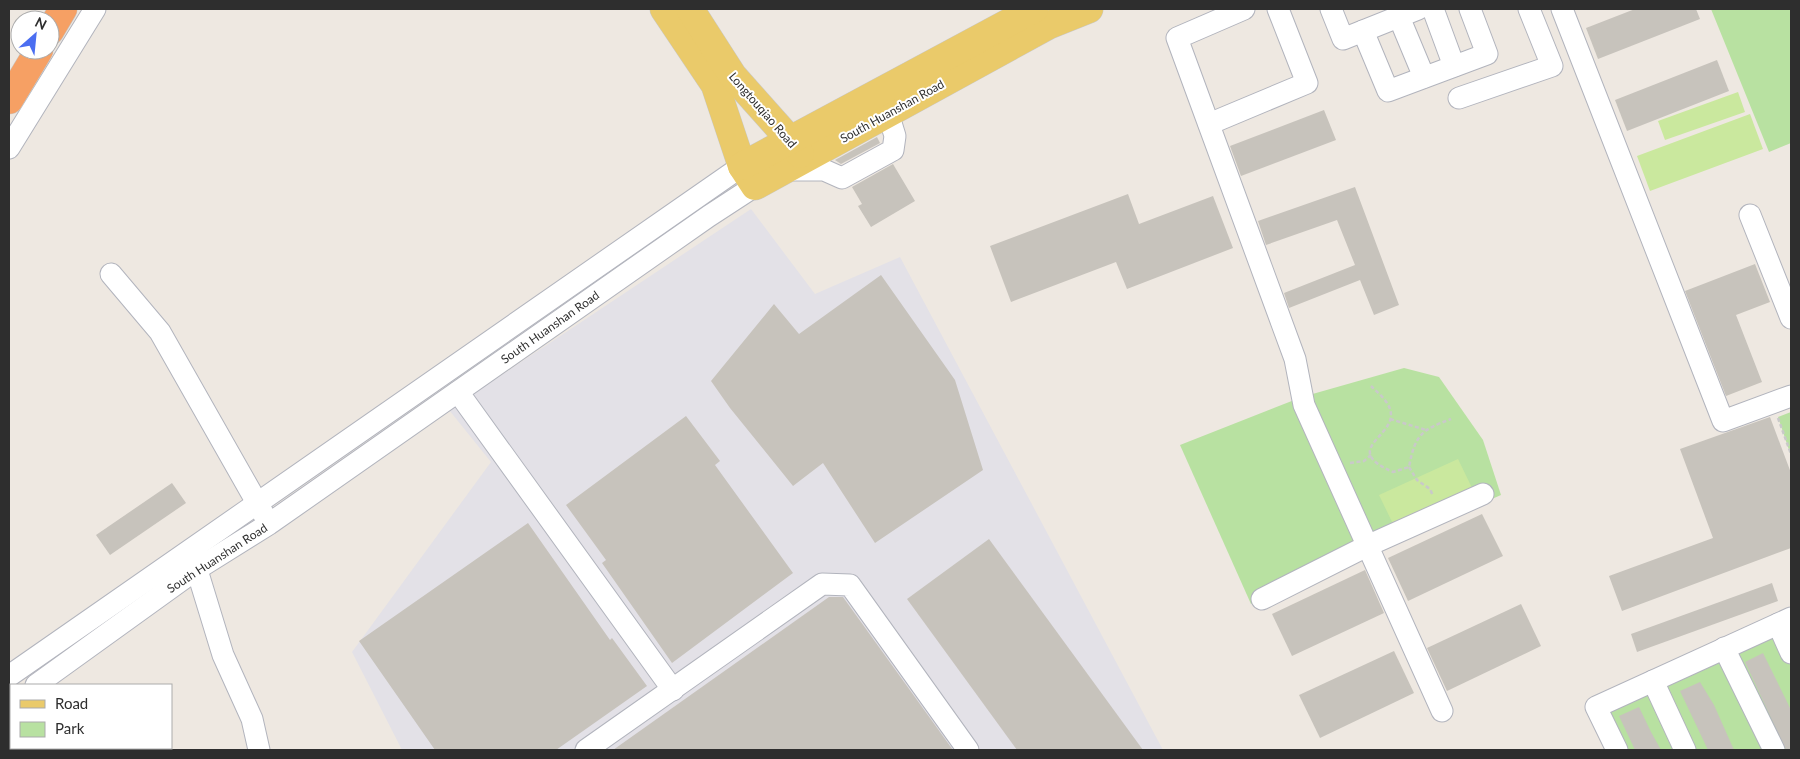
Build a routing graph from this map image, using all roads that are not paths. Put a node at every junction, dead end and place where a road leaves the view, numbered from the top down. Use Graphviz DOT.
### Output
graph roads {
  1 [pos="95,9"];
  2 [pos="664,9"];
  3 [pos="690,9"];
  4 [pos="1034,9"];
  5 [pos="1088,9"];
  6 [pos="1278,9"];
  7 [pos="1331,9"];
  8 [pos="1433,9"];
  9 [pos="1470,9"];
  10 [pos="1529,9"];
  11 [pos="1562,9"];
  12 [pos="1232,11"];
  13 [pos="1409,13"];
  14 [pos="1363,31"];
  15 [pos="32,60"];
  16 [pos="1454,66"];
  17 [pos="1424,78"];
  18 [pos="1459,98"];
  19 [pos="9,100"];
  20 [pos="1209,124"];
  21 [pos="9,148"];
  22 [pos="793,156"];
  23 [pos="749,176"];
  24 [pos="1750,215"];
  25 [pos="111,274"];
  26 [pos="1791,318"];
  27 [pos="458,392"];
  28 [pos="1782,399"];
  29 [pos="1483,494"];
  30 [pos="258,504"];
  31 [pos="269,524"];
  32 [pos="1367,546"];
  33 [pos="194,559"];
  34 [pos="1262,599"];
  35 [pos="1784,621"];
  36 [pos="1724,648"];
  37 [pos="1791,653"];
  38 [pos="9,676"];
  39 [pos="1653,681"];
  40 [pos="37,684"];
  41 [pos="673,690"];
  42 [pos="1442,710"];
  43 [pos="259,750"];
  44 [pos="586,750"];
  45 [pos="968,750"];
  46 [pos="1617,750"];
  47 [pos="1685,750"];
  48 [pos="1774,750"];
  1 -- 21 [label="street"];
  2 -- 23 [label="main road, Longtouqiao Road"];
  3 -- 22 [label="main road, Longtouqiao Road"];
  4 -- 22 [label="main road, South Huanshan Road"];
  5 -- 22 [label="main road, South Huanshan Road"];
  6 -- 20 [label="street"];
  7 -- 14 [label="street"];
  8 -- 16 [label="street"];
  9 -- 16 [label="street"];
  10 -- 18 [label="street"];
  11 -- 28 [label="street"];
  12 -- 20 [label="street"];
  13 -- 14 [label="street"];
  13 -- 17 [label="street"];
  14 -- 17 [label="street"];
  15 -- 19 [label="highway"];
  16 -- 17 [label="street"];
  20 -- 32 [label="street"];
  22 -- 23 [label="main road, South Huanshan Road"];
  23 -- 27 [label="street, South Huanshan Road"];
  23 -- 30 [label="street, South Huanshan Road"];
  24 -- 26 [label="street"];
  25 -- 30 [label="street"];
  27 -- 31 [label="street, South Huanshan Road"];
  27 -- 41 [label="street"];
  29 -- 32 [label="street"];
  30 -- 31 [label="street"];
  30 -- 33 [label="street, South Huanshan Road"];
  31 -- 33 [label="street, South Huanshan Road"];
  32 -- 34 [label="street"];
  32 -- 42 [label="street"];
  33 -- 38 [label="street, South Huanshan Road"];
  33 -- 40 [label="street, South Huanshan Road"];
  33 -- 43 [label="street"];
  35 -- 36 [label="street"];
  35 -- 37 [label="street"];
  36 -- 39 [label="street"];
  36 -- 48 [label="street"];
  39 -- 46 [label="street"];
  39 -- 47 [label="street"];
  41 -- 44 [label="street"];
  41 -- 45 [label="street"];
}
